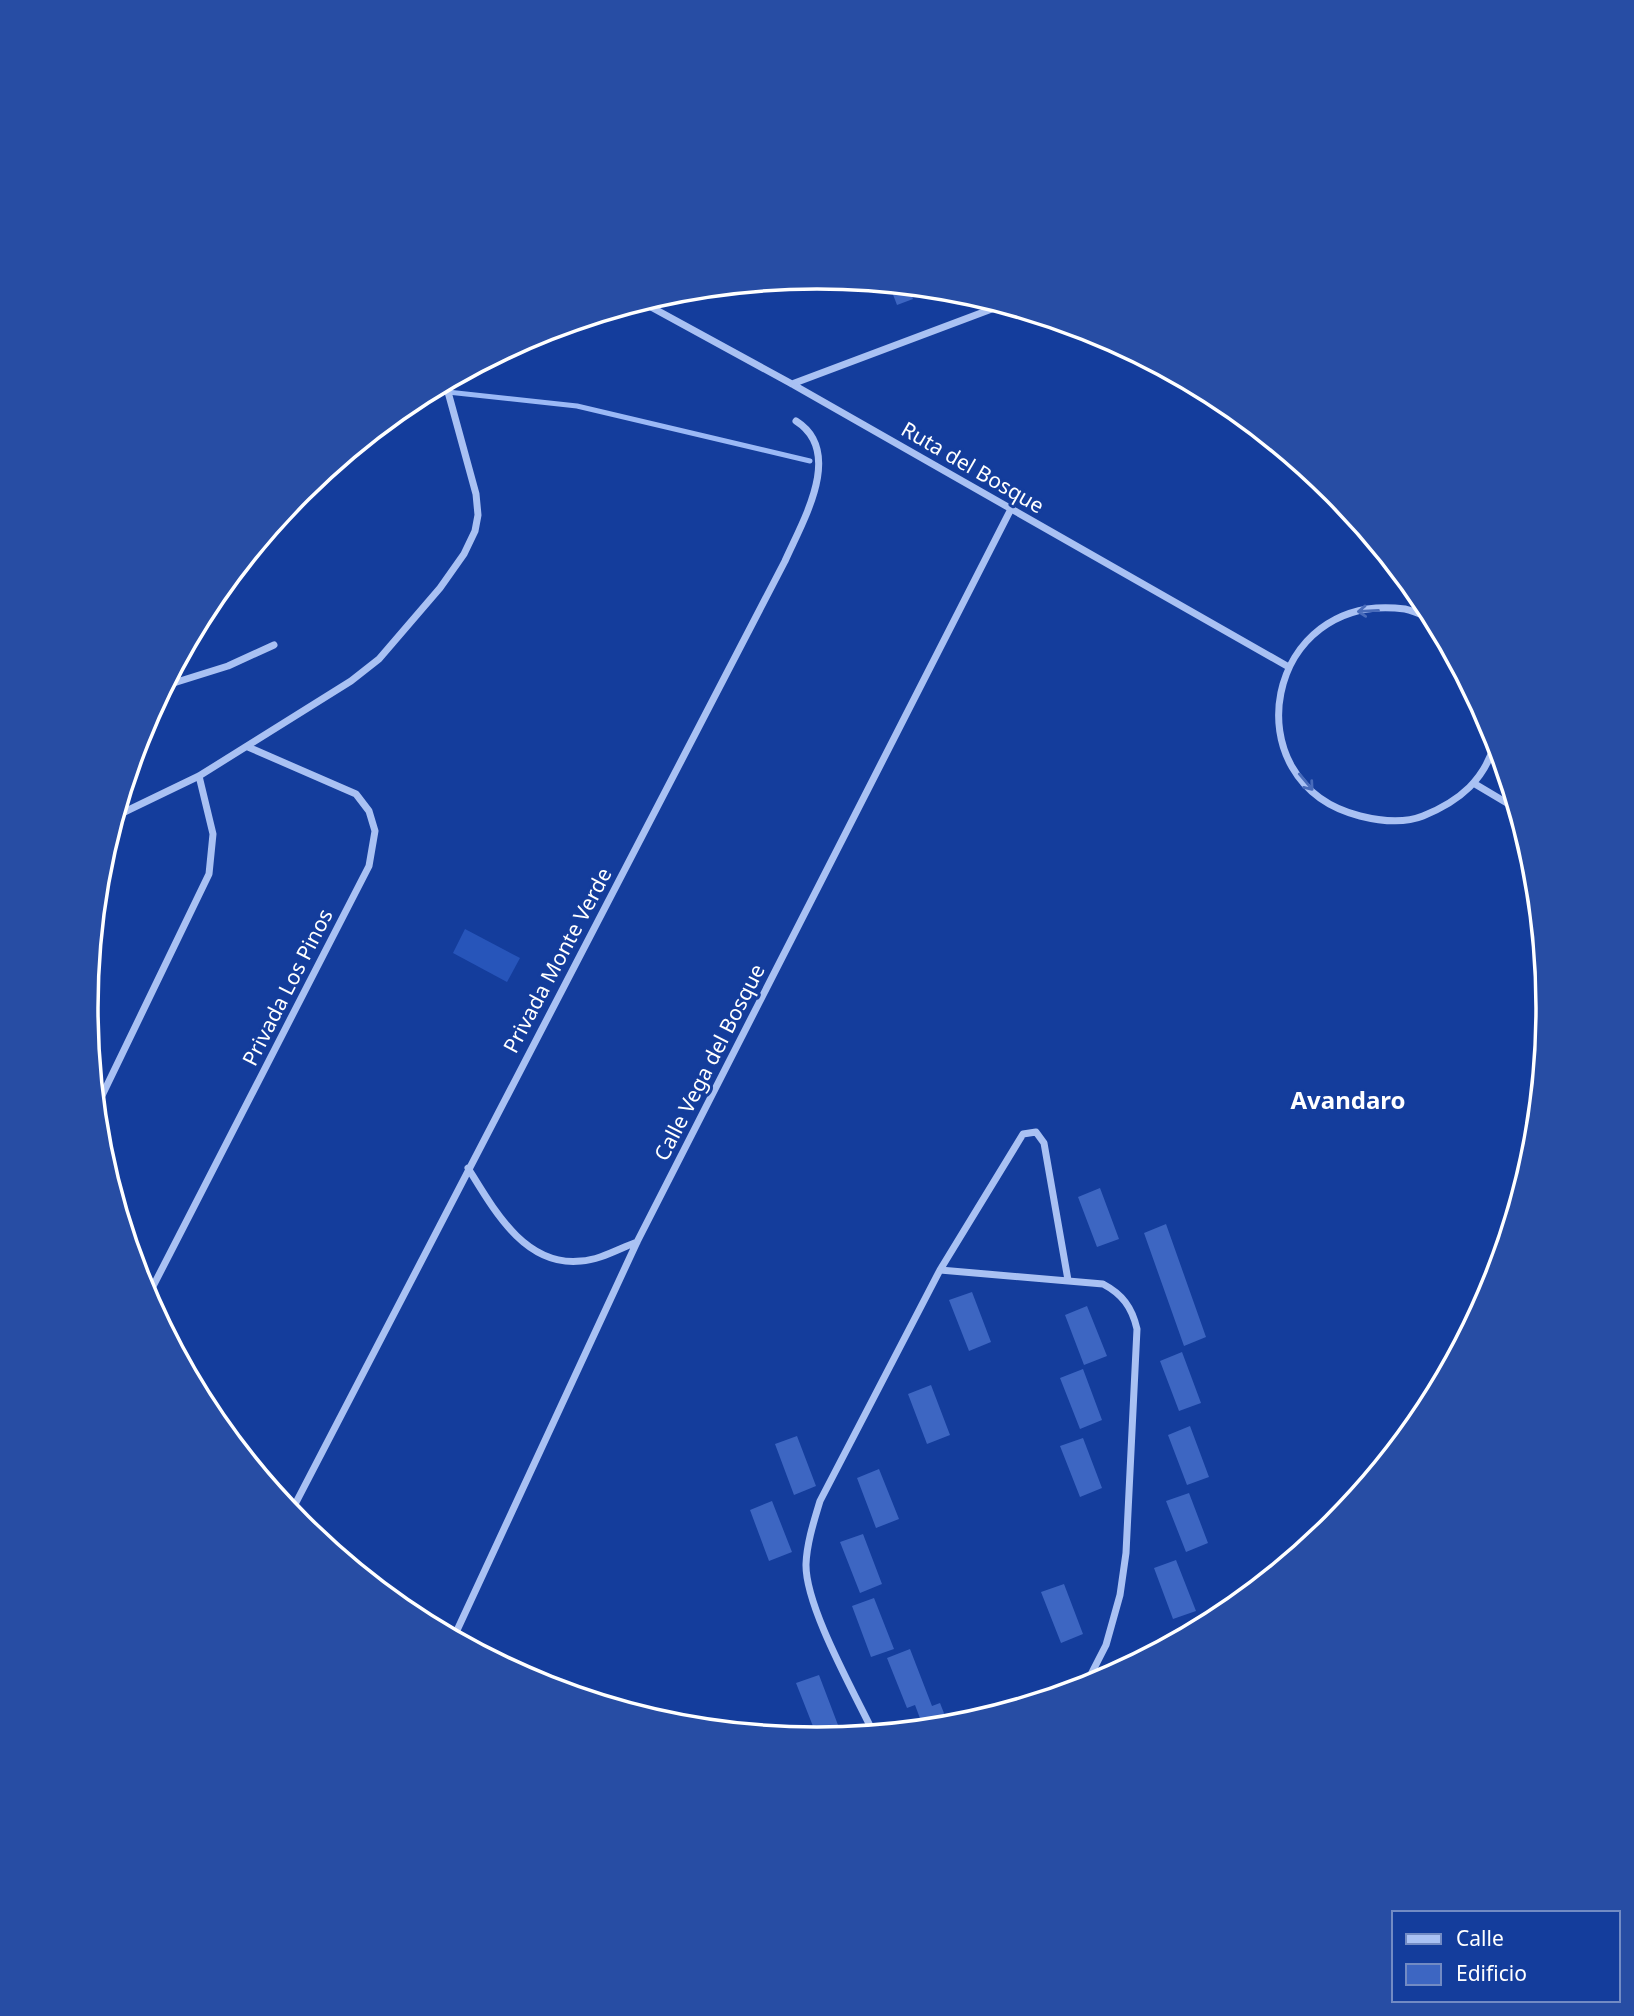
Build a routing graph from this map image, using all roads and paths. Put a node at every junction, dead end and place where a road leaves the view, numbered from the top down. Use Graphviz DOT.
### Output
graph roads {
  1 [pos="653,308"];
  2 [pos="989,310"];
  3 [pos="792,384"];
  4 [pos="448,391"];
  5 [pos="796,421"];
  6 [pos="1011,509"];
  7 [pos="1418,614"];
  8 [pos="274,645"];
  9 [pos="1287,666"];
  10 [pos="176,682"];
  11 [pos="248,747"];
  12 [pos="1491,759"];
  13 [pos="199,776"];
  14 [pos="1475,784"];
  15 [pos="1506,802"];
  16 [pos="125,812"];
  17 [pos="103,1093"];
  18 [pos="468,1168"];
  19 [pos="637,1242"];
  20 [pos="940,1270"];
  21 [pos="1068,1280"];
  22 [pos="154,1285"];
  23 [pos="296,1503"];
  24 [pos="457,1631"];
  25 [pos="1092,1672"];
  26 [pos="870,1725"];
  1 -- 3 [label="street, Ruta del Bosque"];
  2 -- 3 [label="street"];
  3 -- 6 [label="street, Ruta del Bosque"];
  4 -- 11 [label="street"];
  5 -- 18 [label="street, Privada Monte Verde"];
  6 -- 9 [label="street, Ruta del Bosque"];
  6 -- 19 [label="street, Calle Vega del Bosque"];
  7 -- 9 [label="street, one-way"];
  8 -- 10 [label="street"];
  9 -- 14 [label="street, one-way"];
  11 -- 13 [label="street"];
  11 -- 22 [label="street, Privada Los Pinos"];
  12 -- 14 [label="street"];
  13 -- 16 [label="street"];
  13 -- 17 [label="street"];
  14 -- 15 [label="street"];
  18 -- 19 [label="street"];
  18 -- 23 [label="street, Privada Monte Verde"];
  19 -- 24 [label="street, Calle Vega del Bosque"];
  20 -- 21 [label="street"];
  20 -- 21 [label="street"];
  20 -- 26 [label="street"];
  21 -- 25 [label="street"];
}
